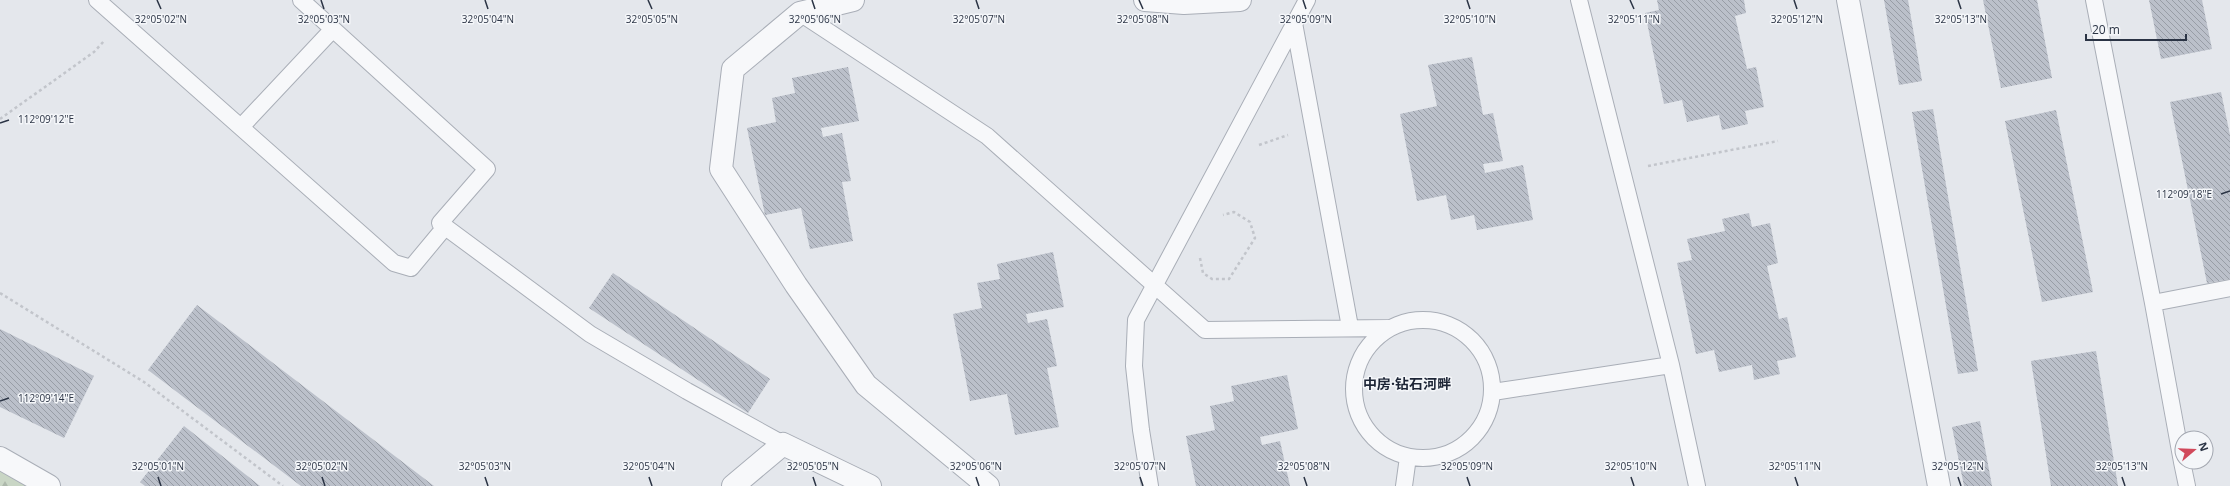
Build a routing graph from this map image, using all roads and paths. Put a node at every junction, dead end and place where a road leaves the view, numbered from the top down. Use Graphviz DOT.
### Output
graph roads {
  1 [pos="97,0"];
  2 [pos="301,0"];
  3 [pos="853,0"];
  4 [pos="1145,0"];
  5 [pos="1240,0"];
  6 [pos="1307,0"];
  7 [pos="1579,0"];
  8 [pos="1848,0"];
  9 [pos="2094,0"];
  10 [pos="800,12"];
  11 [pos="122,22"];
  12 [pos="1294,23"];
  13 [pos="333,29"];
  14 [pos="0,119"];
  15 [pos="1313,126"];
  16 [pos="241,128"];
  17 [pos="1778,141"];
  18 [pos="1255,152"];
  19 [pos="1624,170"];
  20 [pos="1223,210"];
  21 [pos="445,227"];
  22 [pos="1199,254"];
  23 [pos="1153,284"];
  24 [pos="2230,288"];
  25 [pos="0,293"];
  26 [pos="2152,303"];
  27 [pos="1350,327"];
  28 [pos="1389,328"];
  29 [pos="1671,365"];
  30 [pos="1493,392"];
  31 [pos="2176,430"];
  32 [pos="783,444"];
  33 [pos="1408,457"];
  34 [pos="0,458"];
  35 [pos="2183,470"];
  36 [pos="49,486"];
  37 [pos="282,486"];
  38 [pos="733,486"];
  39 [pos="870,486"];
  40 [pos="988,486"];
  41 [pos="1150,486"];
  42 [pos="1404,486"];
  43 [pos="1697,486"];
  44 [pos="1939,486"];
  45 [pos="2186,486"];
  1 -- 11 [label="lane"];
  2 -- 13 [label="lane"];
  3 -- 10 [label="street"];
  4 -- 5 [label="street"];
  6 -- 12 [label="lane"];
  7 -- 19 [label="lane"];
  8 -- 44 [label="street"];
  9 -- 26 [label="lane"];
  10 -- 23 [label="lane"];
  10 -- 40 [label="street"];
  11 -- 14 [label="path"];
  11 -- 16 [label="lane"];
  12 -- 15 [label="lane"];
  12 -- 23 [label="lane"];
  13 -- 16 [label="lane"];
  13 -- 21 [label="lane"];
  15 -- 18 [label="path"];
  15 -- 27 [label="lane"];
  16 -- 21 [label="lane"];
  17 -- 19 [label="path"];
  19 -- 29 [label="lane"];
  20 -- 22 [label="path"];
  21 -- 32 [label="lane"];
  23 -- 27 [label="lane"];
  23 -- 41 [label="lane"];
  24 -- 26 [label="lane"];
  25 -- 37 [label="path"];
  26 -- 31 [label="lane"];
  27 -- 28 [label="lane"];
  28 -- 30 [label="lane"];
  28 -- 33 [label="lane"];
  29 -- 30 [label="lane"];
  29 -- 43 [label="lane"];
  30 -- 33 [label="lane"];
  32 -- 38 [label="street"];
  32 -- 39 [label="street"];
  33 -- 42 [label="lane"];
  34 -- 36 [label="street"];
  35 -- 45 [label="lane"];
}
